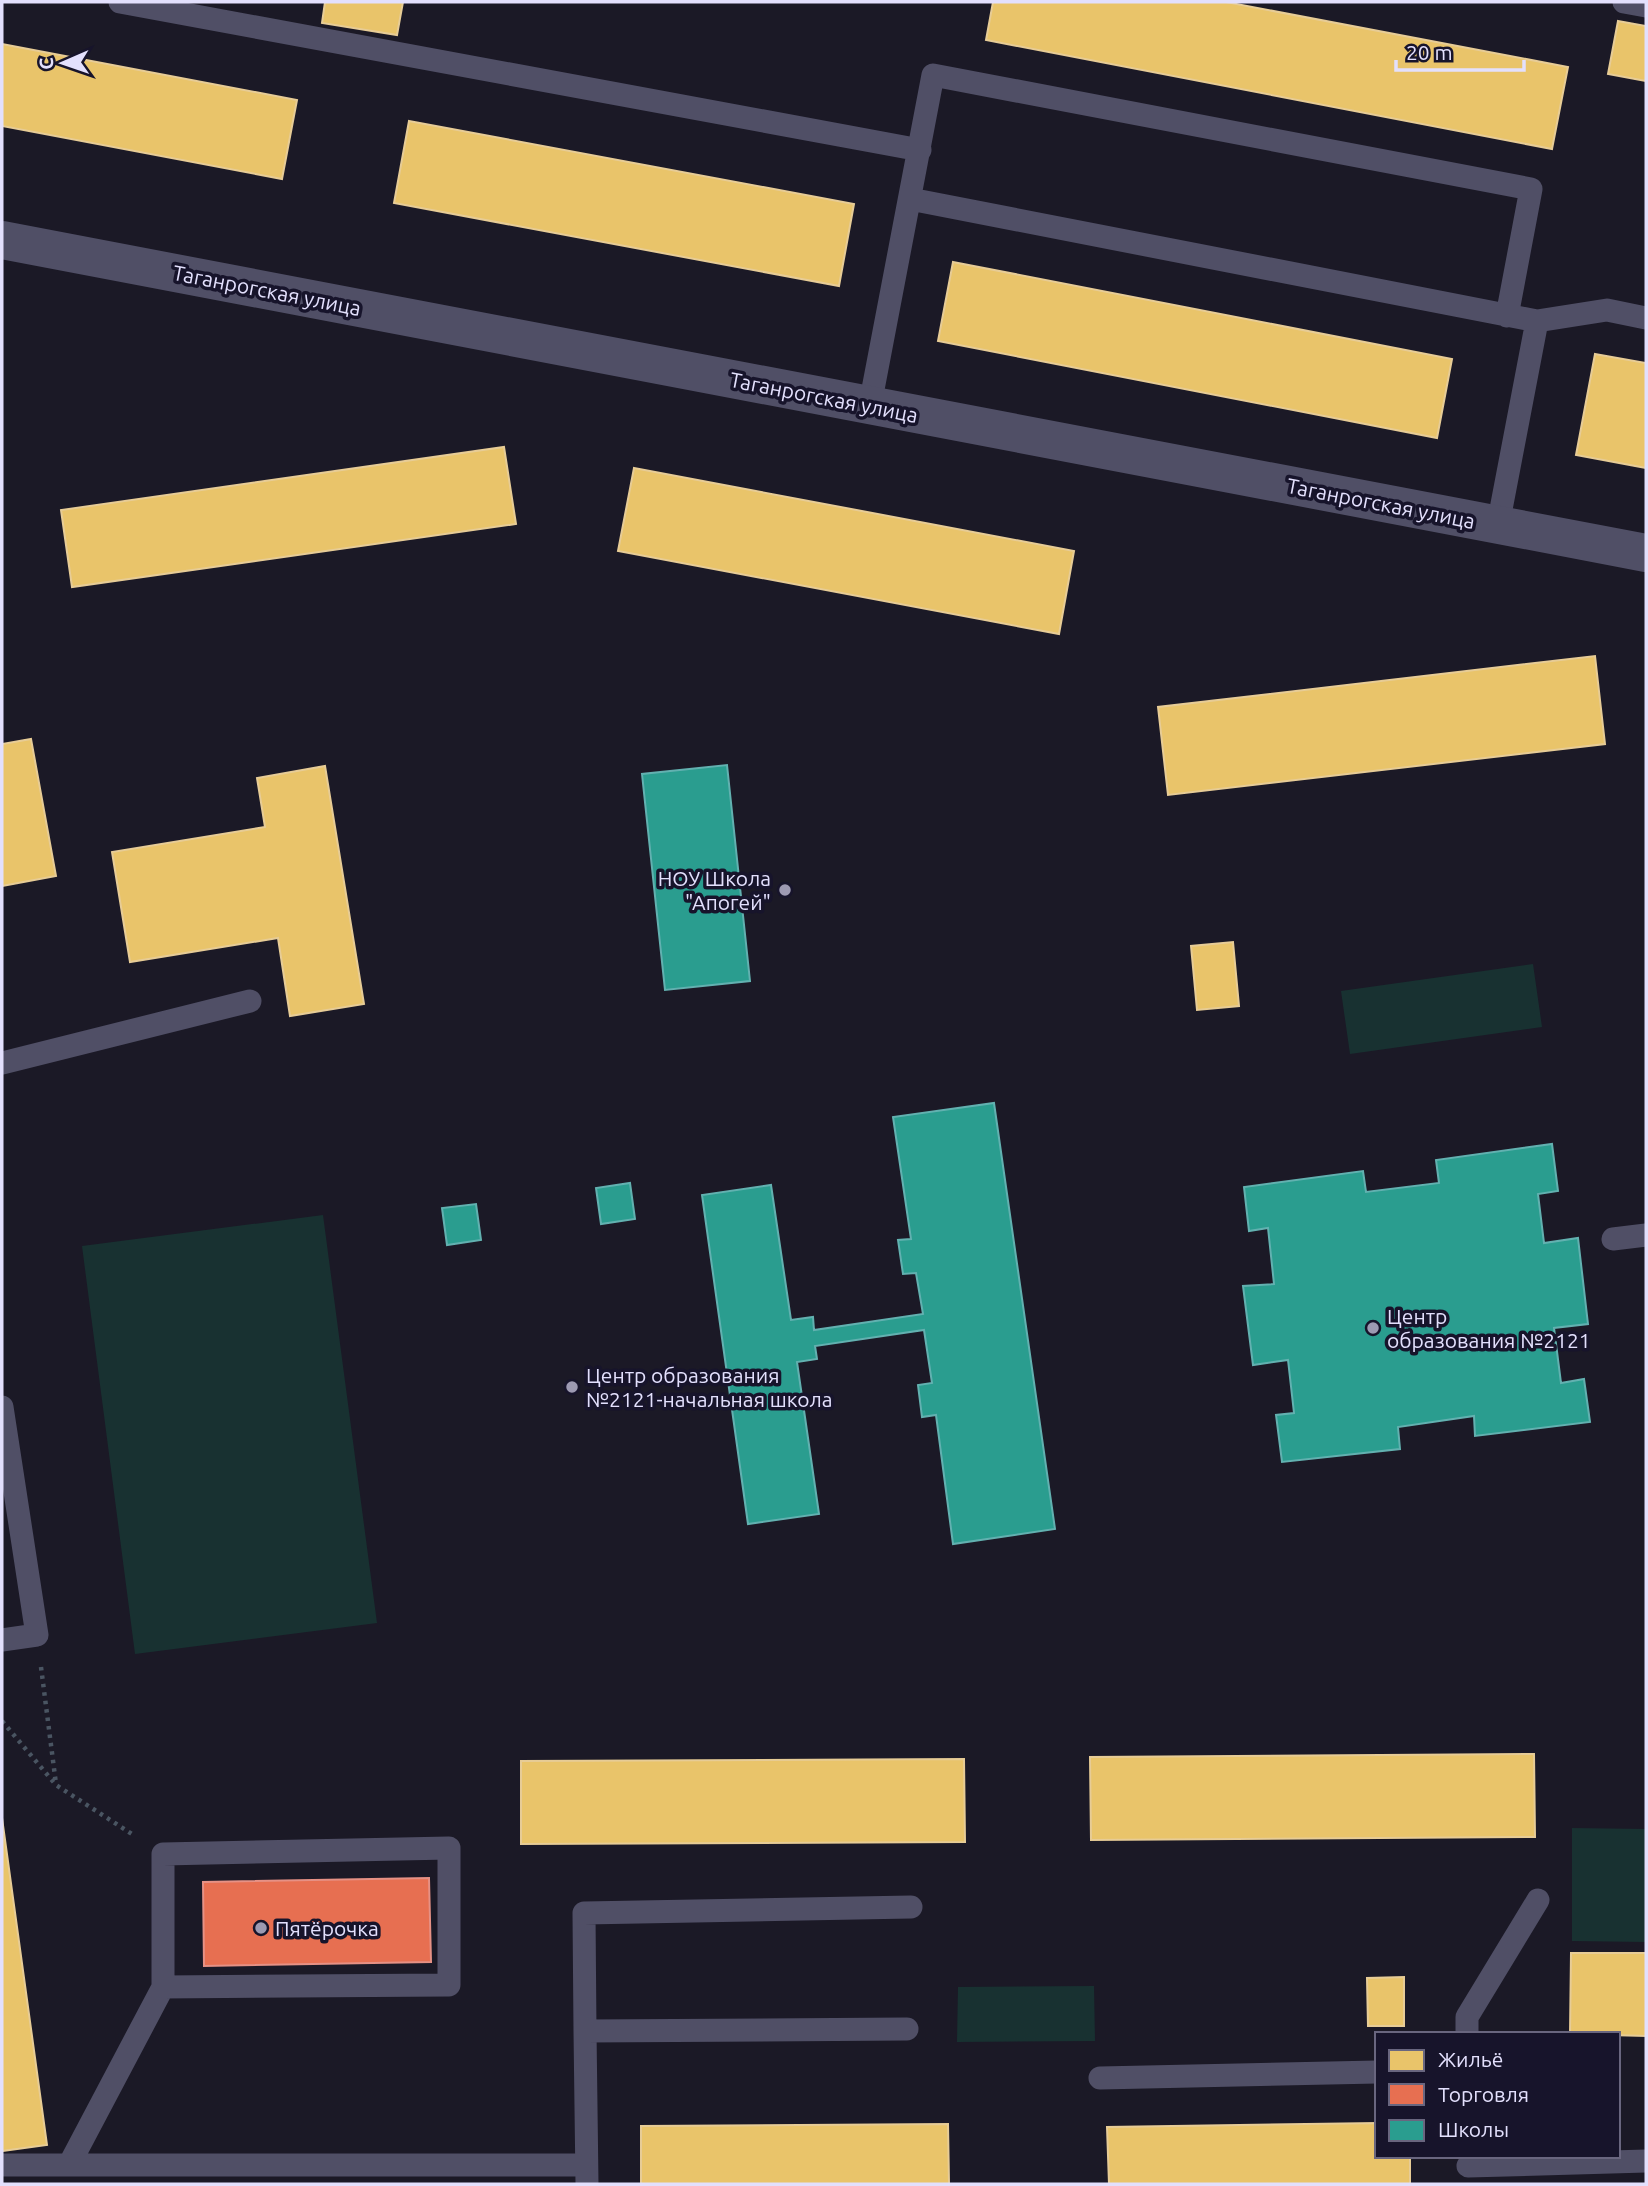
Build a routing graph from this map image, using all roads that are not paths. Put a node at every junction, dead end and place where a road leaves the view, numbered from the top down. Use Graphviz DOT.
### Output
graph roads {
  1 [pos="120,2"];
  2 [pos="1624,2"];
  3 [pos="1646,6"];
  4 [pos="920,150"];
  5 [pos="910,200"];
  6 [pos="2,240"];
  7 [pos="1507,316"];
  8 [pos="1646,318"];
  9 [pos="1537,321"];
  10 [pos="870,405"];
  11 [pos="1497,525"];
  12 [pos="1646,553"];
  13 [pos="250,1001"];
  14 [pos="2,1063"];
  15 [pos="1646,1235"];
  16 [pos="1613,1239"];
  17 [pos="2,1407"];
  18 [pos="2,1640"];
  19 [pos="1538,1900"];
  20 [pos="911,1907"];
  21 [pos="163,1987"];
  22 [pos="907,2029"];
  23 [pos="584,2031"];
  24 [pos="1467,2032"];
  25 [pos="1375,2072"];
  26 [pos="1100,2078"];
  27 [pos="1646,2161"];
  28 [pos="2,2165"];
  29 [pos="69,2165"];
  30 [pos="1468,2169"];
  31 [pos="586,2174"];
  1 -- 4 [label="lane"];
  2 -- 3 [label="lane"];
  4 -- 5 [label="lane"];
  4 -- 7 [label="lane"];
  5 -- 7 [label="lane"];
  5 -- 10 [label="lane"];
  6 -- 10 [label="street, Таганрогская улица"];
  7 -- 9 [label="lane"];
  8 -- 9 [label="lane"];
  9 -- 11 [label="lane"];
  10 -- 11 [label="street, Таганрогская улица"];
  11 -- 12 [label="street, Таганрогская улица"];
  13 -- 14 [label="lane"];
  15 -- 16 [label="lane"];
  17 -- 18 [label="lane"];
  19 -- 24 [label="lane"];
  20 -- 23 [label="lane"];
  21 -- 21 [label="lane"];
  21 -- 29 [label="lane"];
  22 -- 23 [label="lane"];
  23 -- 31 [label="lane"];
  25 -- 26 [label="lane"];
  27 -- 30 [label="lane"];
  28 -- 29 [label="lane"];
  29 -- 31 [label="lane"];
}
